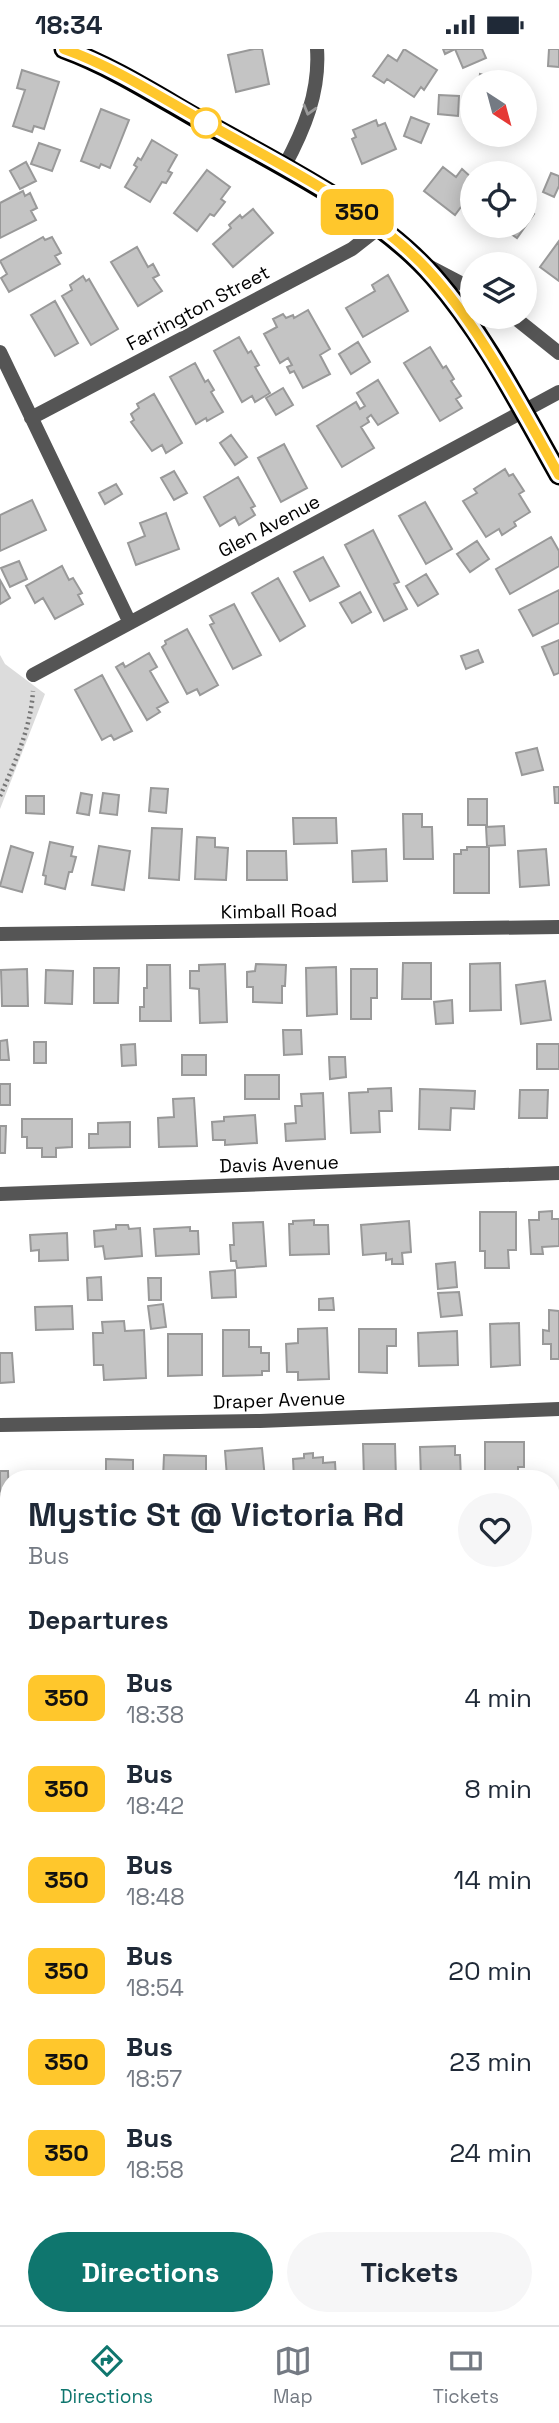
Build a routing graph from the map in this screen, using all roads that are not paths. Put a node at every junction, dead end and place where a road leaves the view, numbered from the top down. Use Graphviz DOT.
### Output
graph roads {
  1 [pos="64,49"];
  2 [pos="317,49"];
  3 [pos="285,167"];
  4 [pos="380,227"];
  5 [pos="415,258"];
  6 [pos="460,282"];
  7 [pos="529,329"];
  8 [pos="0,352"];
  9 [pos="559,353"];
  10 [pos="559,392"];
  11 [pos="523,412"];
  12 [pos="32,418"];
  13 [pos="559,475"];
  14 [pos="130,623"];
  15 [pos="33,675"];
  16 [pos="559,927"];
  17 [pos="0,934"];
  18 [pos="559,1173"];
  19 [pos="0,1194"];
  20 [pos="559,1409"];
  21 [pos="0,1425"];
  1 -- 3 [label="highway"];
  2 -- 3 [label="street, one-way"];
  3 -- 4 [label="highway"];
  4 -- 5 [label="highway"];
  4 -- 12 [label="street, Farrington Street"];
  5 -- 6 [label="street"];
  5 -- 11 [label="highway"];
  7 -- 9 [label="street"];
  8 -- 12 [label="street"];
  10 -- 11 [label="street, Glen Avenue"];
  11 -- 13 [label="highway"];
  11 -- 14 [label="street, Glen Avenue"];
  12 -- 14 [label="street"];
  14 -- 15 [label="street, Glen Avenue"];
  16 -- 17 [label="street, Kimball Road"];
  18 -- 19 [label="street, Davis Avenue"];
  20 -- 21 [label="street, Draper Avenue"];
}
